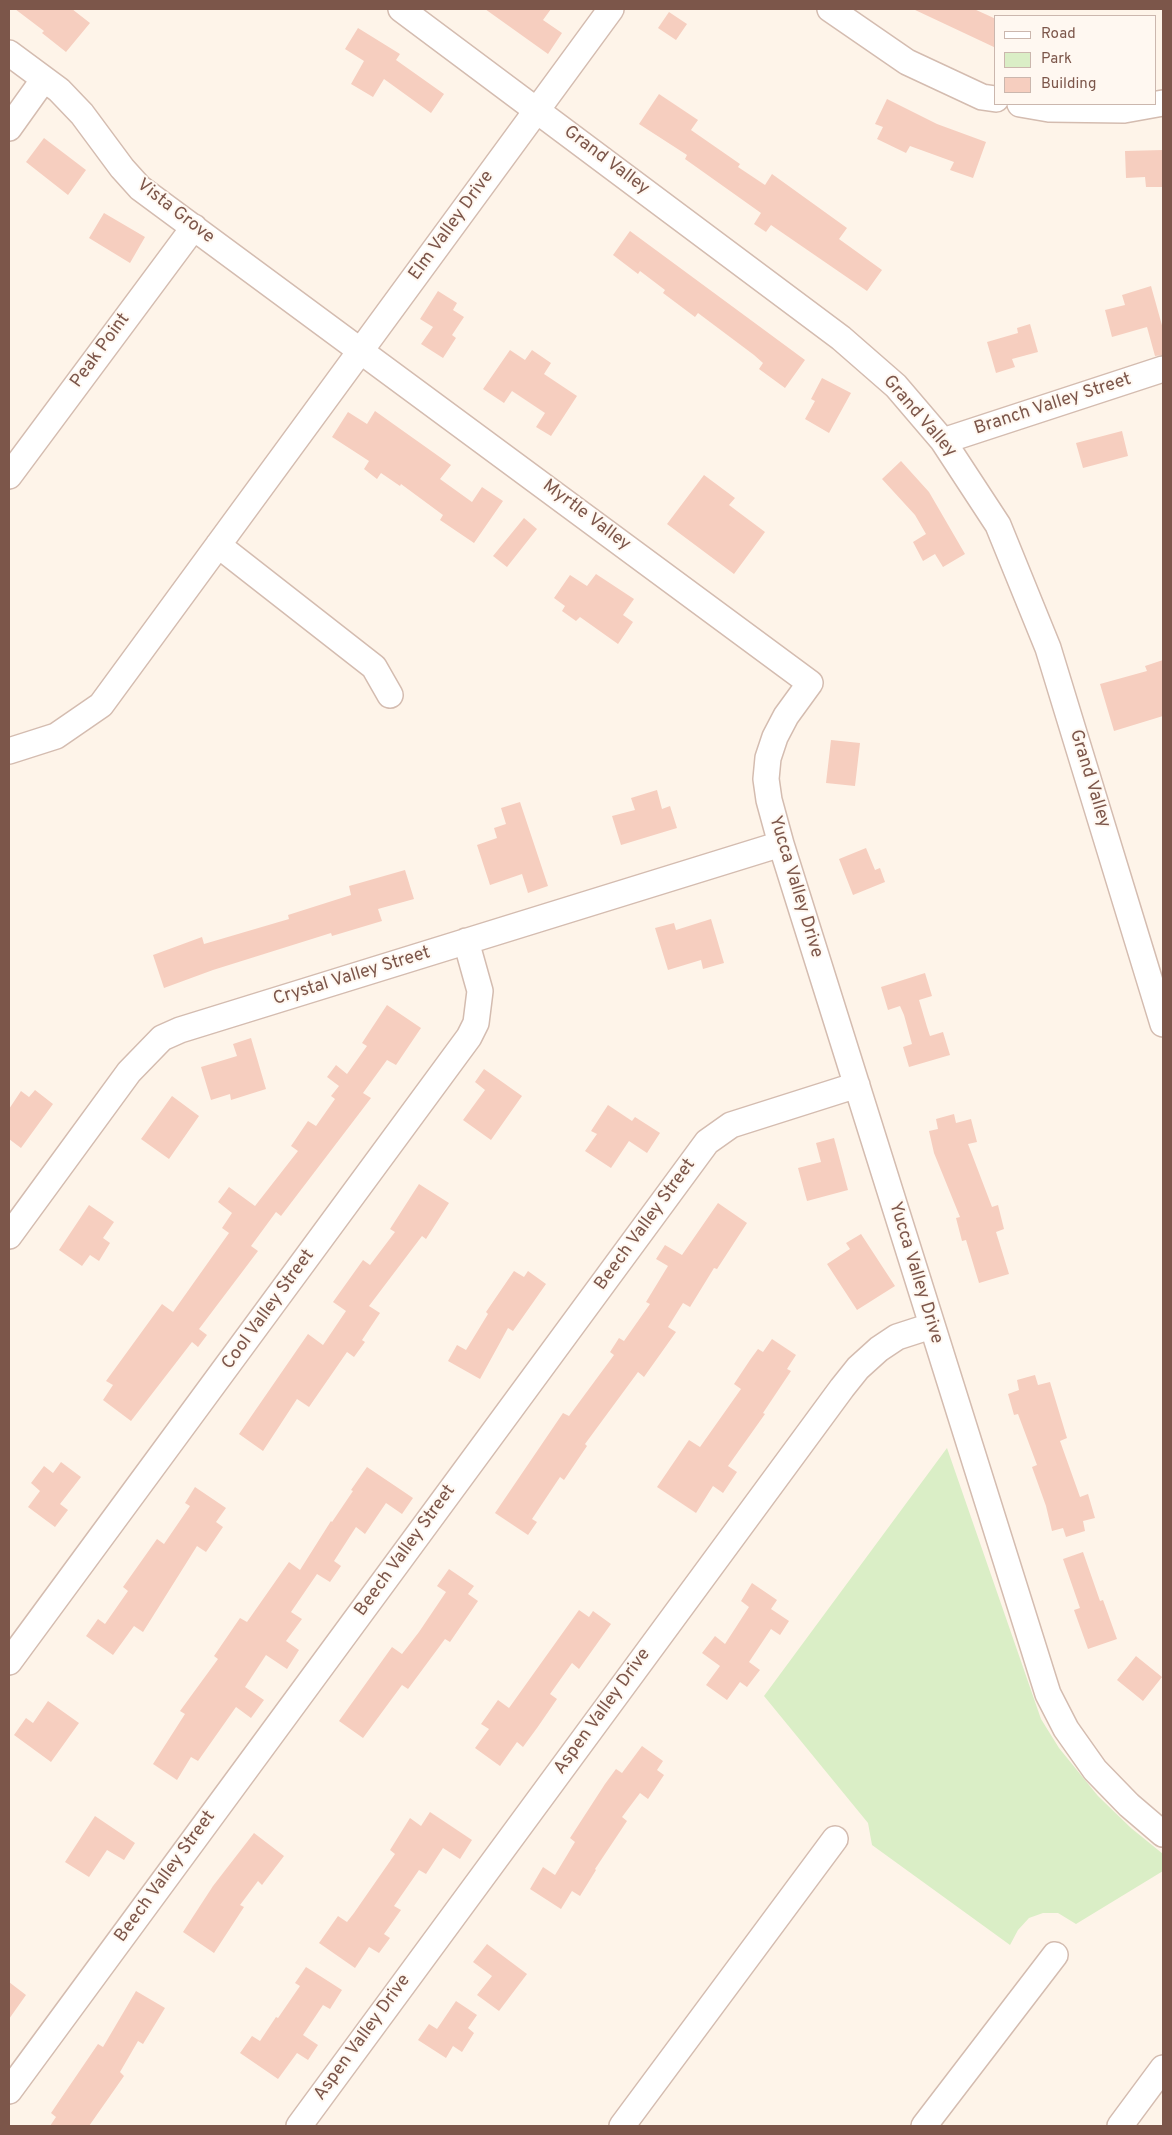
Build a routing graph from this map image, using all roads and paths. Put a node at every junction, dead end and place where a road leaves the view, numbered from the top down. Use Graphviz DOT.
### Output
graph roads {
  1 [pos="401,9"];
  2 [pos="611,9"];
  3 [pos="830,9"];
  4 [pos="9,53"];
  5 [pos="44,79"];
  6 [pos="994,98"];
  7 [pos="1026,105"];
  8 [pos="1152,105"];
  9 [pos="538,109"];
  10 [pos="9,128"];
  11 [pos="194,227"];
  12 [pos="361,350"];
  13 [pos="1163,369"];
  14 [pos="943,441"];
  15 [pos="9,476"];
  16 [pos="218,545"];
  17 [pos="810,683"];
  18 [pos="390,695"];
  19 [pos="9,751"];
  20 [pos="781,844"];
  21 [pos="466,941"];
  22 [pos="1163,1024"];
  23 [pos="857,1084"];
  24 [pos="9,1236"];
  25 [pos="931,1326"];
  26 [pos="9,1662"];
  27 [pos="1163,1834"];
  28 [pos="835,1839"];
  29 [pos="1055,1955"];
  30 [pos="1163,2068"];
  31 [pos="9,2091"];
  32 [pos="299,2126"];
  33 [pos="622,2126"];
  34 [pos="924,2126"];
  35 [pos="1120,2126"];
  1 -- 9 [label="street, Grand Valley"];
  2 -- 9 [label="street, Elm Valley Drive"];
  3 -- 6 [label="street"];
  4 -- 5 [label="street, Vista Grove"];
  5 -- 10 [label="street"];
  5 -- 11 [label="street, Vista Grove"];
  7 -- 8 [label="street"];
  9 -- 12 [label="street, Elm Valley Drive"];
  9 -- 14 [label="street, Grand Valley"];
  11 -- 12 [label="street, Vista Grove"];
  11 -- 15 [label="street, Peak Point"];
  12 -- 16 [label="street, Elm Valley Drive"];
  12 -- 17 [label="street, Myrtle Valley"];
  13 -- 14 [label="street, Branch Valley Street"];
  14 -- 22 [label="street, Grand Valley"];
  16 -- 18 [label="street"];
  16 -- 19 [label="street, Elm Valley Drive"];
  17 -- 20 [label="street, Yucca Valley Drive"];
  20 -- 21 [label="street, Crystal Valley Street"];
  20 -- 23 [label="street, Yucca Valley Drive"];
  21 -- 24 [label="street, Crystal Valley Street"];
  21 -- 26 [label="street, Cool Valley Street"];
  23 -- 25 [label="street, Yucca Valley Drive"];
  23 -- 31 [label="street, Beech Valley Street"];
  25 -- 27 [label="street, Yucca Valley Drive"];
  25 -- 32 [label="street, Aspen Valley Drive"];
  28 -- 33 [label="street"];
  29 -- 34 [label="street"];
  30 -- 35 [label="street"];
}
